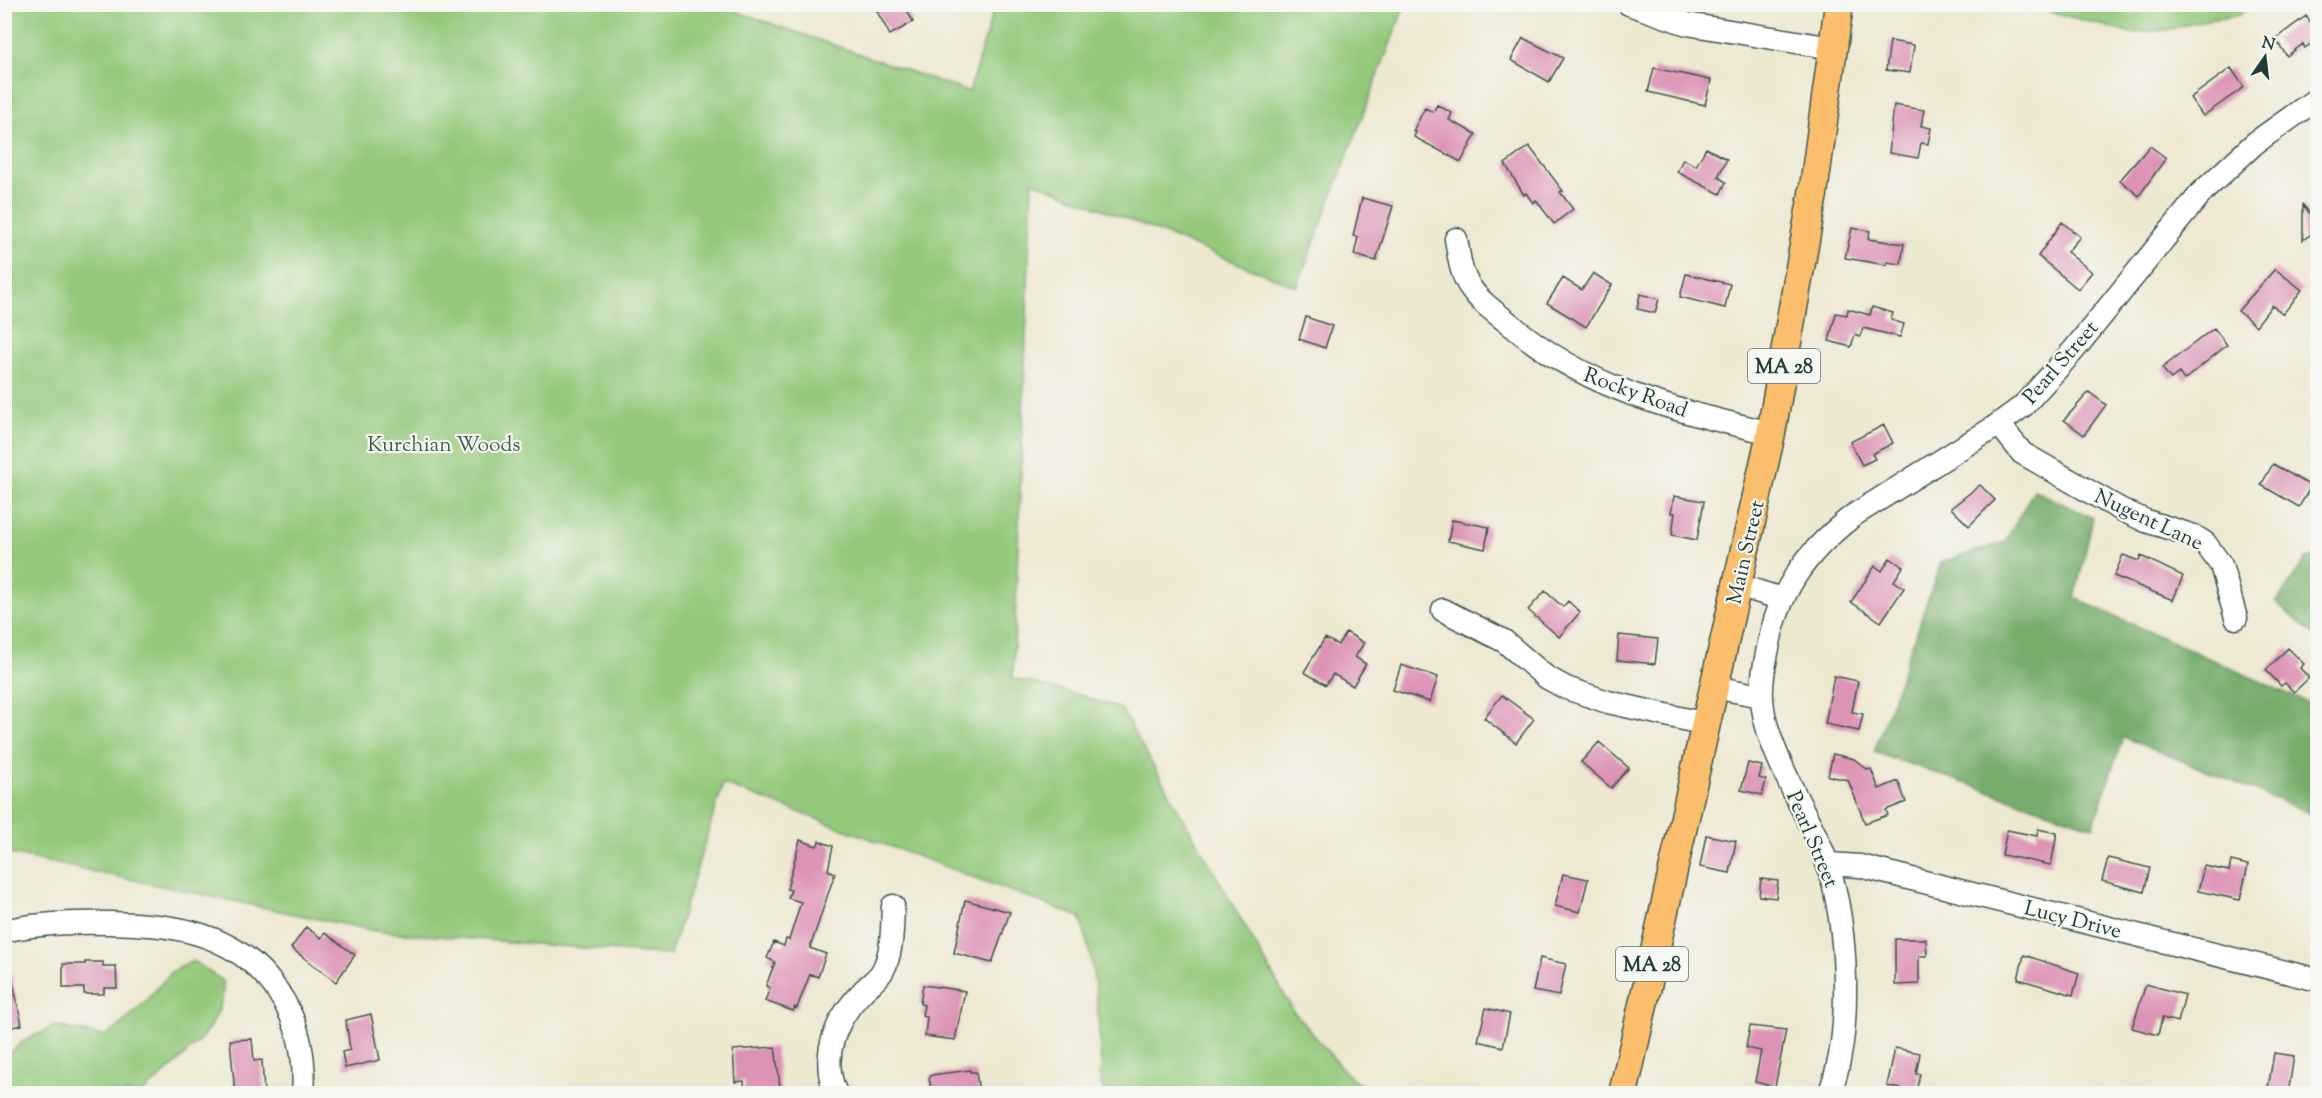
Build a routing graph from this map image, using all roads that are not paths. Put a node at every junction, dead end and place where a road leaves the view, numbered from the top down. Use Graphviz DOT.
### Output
graph roads {
  1 [pos="1629,4"];
  2 [pos="1839,4"];
  3 [pos="1833,48"];
  4 [pos="2318,99"];
  5 [pos="1456,239"];
  6 [pos="1999,424"];
  7 [pos="1771,433"];
  8 [pos="1737,585"];
  9 [pos="1782,599"];
  10 [pos="1443,610"];
  11 [pos="2236,618"];
  12 [pos="1714,687"];
  13 [pos="1761,696"];
  14 [pos="1706,724"];
  15 [pos="1828,864"];
  16 [pos="892,906"];
  17 [pos="4,931"];
  18 [pos="2318,980"];
  19 [pos="303,1094"];
  20 [pos="836,1094"];
  21 [pos="1623,1094"];
  22 [pos="1828,1094"];
  1 -- 3 [label="street"];
  2 -- 3 [label="main road, Main Street / MA 28"];
  3 -- 7 [label="main road, Main Street / MA 28"];
  4 -- 6 [label="street, Pearl Street"];
  5 -- 7 [label="street, Rocky Road"];
  6 -- 9 [label="street, Pearl Street"];
  6 -- 11 [label="street, Nugent Lane"];
  7 -- 8 [label="main road, Main Street / MA 28"];
  8 -- 9 [label="street"];
  8 -- 12 [label="main road, Main Street / MA 28"];
  9 -- 13 [label="street, Pearl Street"];
  10 -- 14 [label="street"];
  12 -- 13 [label="street"];
  12 -- 14 [label="main road, Main Street / MA 28"];
  13 -- 15 [label="street, Pearl Street"];
  14 -- 21 [label="main road, Main Street / MA 28"];
  15 -- 18 [label="street, Lucy Drive"];
  15 -- 22 [label="street, Pearl Street"];
  16 -- 20 [label="street"];
  17 -- 19 [label="street"];
}
